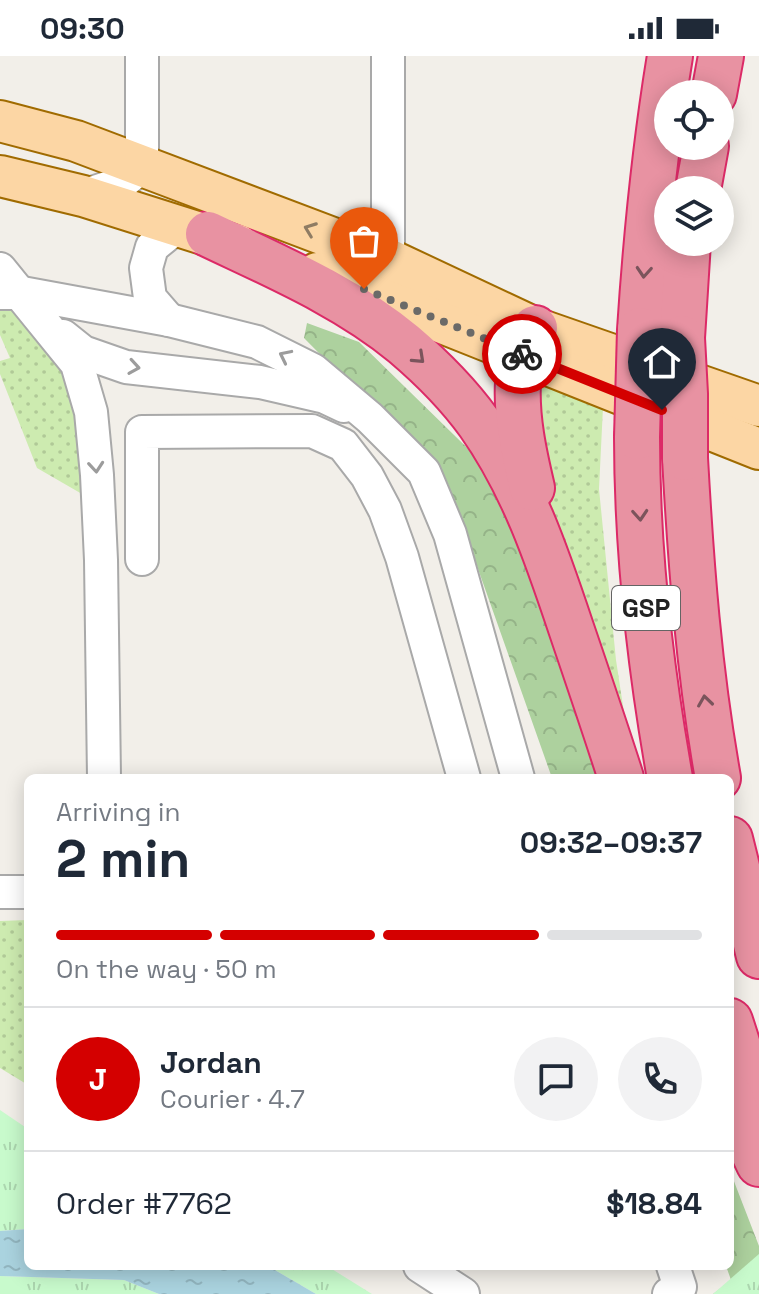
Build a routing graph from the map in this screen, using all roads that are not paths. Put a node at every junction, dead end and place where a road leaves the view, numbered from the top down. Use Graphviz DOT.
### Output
graph roads {
  1 [pos="142,56"];
  2 [pos="388,56"];
  3 [pos="670,56"];
  4 [pos="721,56"];
  5 [pos="717,80"];
  6 [pos="0,121"];
  7 [pos="142,166"];
  8 [pos="0,176"];
  9 [pos="83,196"];
  10 [pos="193,230"];
  11 [pos="684,256"];
  12 [pos="388,259"];
  13 [pos="0,269"];
  14 [pos="11,293"];
  15 [pos="42,319"];
  16 [pos="169,320"];
  17 [pos="661,334"];
  18 [pos="530,341"];
  19 [pos="754,397"];
  20 [pos="370,418"];
  21 [pos="759,449"];
  22 [pos="142,559"];
  23 [pos="555,580"];
  24 [pos="104,774"];
  25 [pos="463,774"];
  26 [pos="517,774"];
  27 [pos="620,774"];
  28 [pos="669,774"];
  29 [pos="717,774"];
  30 [pos="734,855"];
  31 [pos="0,892"];
  32 [pos="24,892"];
  33 [pos="759,956"];
  34 [pos="734,1033"];
  35 [pos="734,1107"];
  36 [pos="759,1111"];
  37 [pos="759,1164"];
  38 [pos="426,1270"];
  39 [pos="674,1270"];
  40 [pos="463,1294"];
  41 [pos="669,1294"];
  1 -- 7 [label="street"];
  2 -- 12 [label="street"];
  3 -- 17 [label="highway, GSP, one-way"];
  4 -- 5 [label="highway"];
  6 -- 7 [label="main road"];
  7 -- 9 [label="street"];
  12 -- 7 [label="main road, one-way"];
  8 -- 9 [label="main road"];
  9 -- 10 [label="main road"];
  10 -- 16 [label="street"];
  10 -- 18 [label="main road"];
  10 -- 23 [label="highway, one-way"];
  11 -- 17 [label="highway, GSP"];
  12 -- 18 [label="main road"];
  13 -- 14 [label="street"];
  14 -- 15 [label="street"];
  14 -- 16 [label="street"];
  15 -- 20 [label="street, one-way"];
  15 -- 24 [label="street, one-way"];
  20 -- 16 [label="street, one-way"];
  17 -- 28 [label="highway, GSP, one-way, bridge"];
  29 -- 17 [label="highway, GSP, one-way, bridge"];
  18 -- 19 [label="main road"];
  18 -- 21 [label="main road"];
  18 -- 23 [label="highway"];
  20 -- 26 [label="street"];
  22 -- 25 [label="street"];
  23 -- 27 [label="highway"];
  30 -- 33 [label="highway"];
  31 -- 32 [label="street"];
  34 -- 36 [label="highway"];
  35 -- 37 [label="highway"];
  38 -- 40 [label="street"];
  39 -- 41 [label="street"];
}
